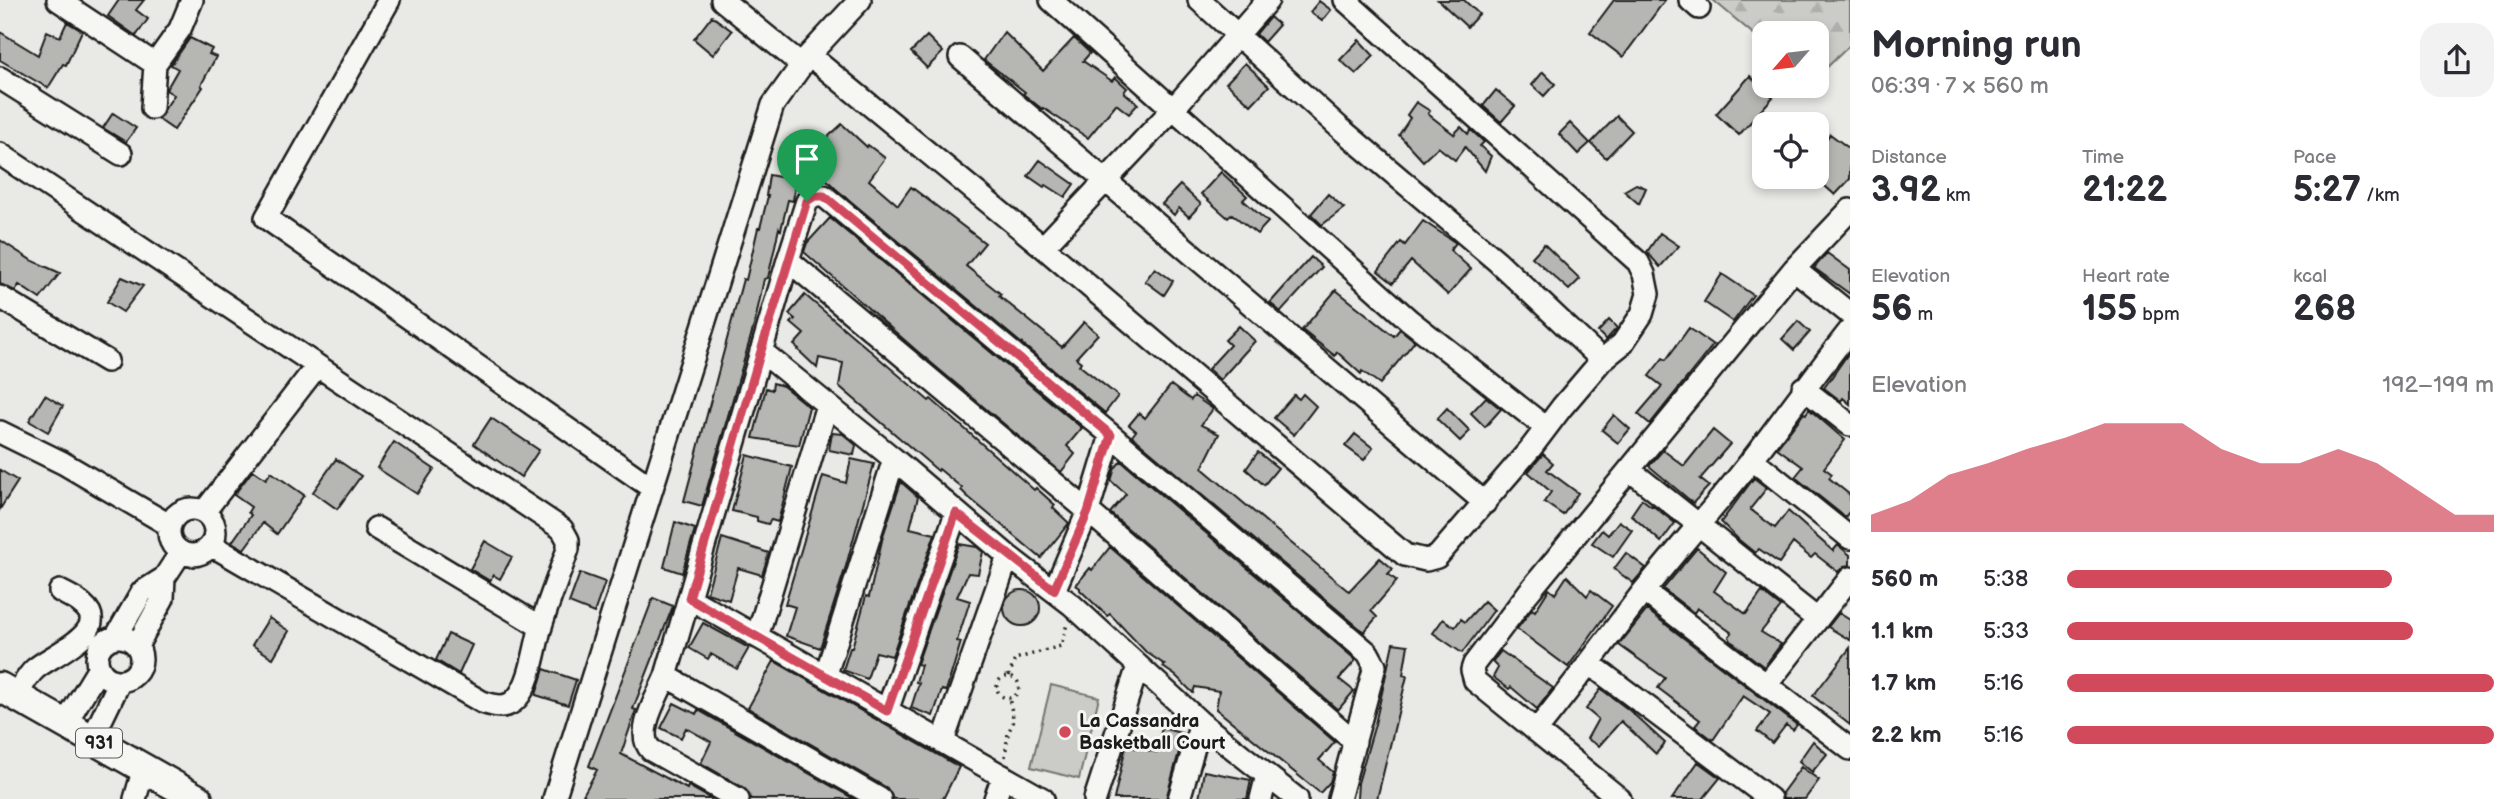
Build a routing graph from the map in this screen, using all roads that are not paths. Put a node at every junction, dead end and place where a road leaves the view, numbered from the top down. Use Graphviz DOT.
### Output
graph roads {
  1 [pos="58,0"];
  2 [pos="192,0"];
  3 [pos="389,0"];
  4 [pos="722,0"];
  5 [pos="860,0"];
  6 [pos="1051,0"];
  7 [pos="1199,0"];
  8 [pos="1268,0"];
  9 [pos="1345,0"];
  10 [pos="1238,34"];
  11 [pos="960,58"];
  12 [pos="806,60"];
  13 [pos="155,64"];
  14 [pos="0,78"];
  15 [pos="152,108"];
  16 [pos="1174,108"];
  17 [pos="0,154"];
  18 [pos="121,154"];
  19 [pos="1106,180"];
  20 [pos="1850,210"];
  21 [pos="1043,247"];
  22 [pos="788,260"];
  23 [pos="1794,269"];
  24 [pos="0,297"];
  25 [pos="1850,314"];
  26 [pos="1850,330"];
  27 [pos="761,351"];
  28 [pos="1602,360"];
  29 [pos="107,361"];
  30 [pos="317,366"];
  31 [pos="1803,388"];
  32 [pos="827,405"];
  33 [pos="1850,425"];
  34 [pos="1545,427"];
  35 [pos="0,432"];
  36 [pos="1111,435"];
  37 [pos="894,459"];
  38 [pos="1752,459"];
  39 [pos="1631,471"];
  40 [pos="652,488"];
  41 [pos="1485,503"];
  42 [pos="204,512"];
  43 [pos="1088,512"];
  44 [pos="956,513"];
  45 [pos="170,525"];
  46 [pos="1700,526"];
  47 [pos="376,528"];
  48 [pos="1850,538"];
  49 [pos="211,545"];
  50 [pos="181,552"];
  51 [pos="1008,556"];
  52 [pos="164,578"];
  53 [pos="1850,578"];
  54 [pos="1054,590"];
  55 [pos="60,591"];
  56 [pos="1644,591"];
  57 [pos="689,598"];
  58 [pos="133,606"];
  59 [pos="154,616"];
  60 [pos="1817,620"];
  61 [pos="541,627"];
  62 [pos="116,637"];
  63 [pos="757,637"];
  64 [pos="137,646"];
  65 [pos="1590,664"];
  66 [pos="1138,666"];
  67 [pos="99,668"];
  68 [pos="826,674"];
  69 [pos="666,676"];
  70 [pos="120,681"];
  71 [pos="1768,684"];
  72 [pos="8,692"];
  73 [pos="887,711"];
  74 [pos="1202,723"];
  75 [pos="65,724"];
  76 [pos="1536,731"];
  77 [pos="92,739"];
  78 [pos="943,741"];
  79 [pos="1356,742"];
  80 [pos="1850,749"];
  81 [pos="144,768"];
  82 [pos="1267,775"];
  83 [pos="1003,776"];
  84 [pos="135,799"];
  85 [pos="198,799"];
  86 [pos="554,799"];
  87 [pos="738,799"];
  88 [pos="880,799"];
  89 [pos="995,799"];
  90 [pos="1043,799"];
  91 [pos="1095,799"];
  92 [pos="1179,799"];
  93 [pos="1261,799"];
  94 [pos="1297,799"];
  95 [pos="1339,799"];
  96 [pos="1620,799"];
  97 [pos="1770,799"];
  1 -- 13 [label="street"];
  2 -- 13 [label="street"];
  3 -- 40 [label="street"];
  4 -- 12 [label="street"];
  5 -- 12 [label="street"];
  6 -- 16 [label="street"];
  7 -- 10 [label="street"];
  8 -- 10 [label="street"];
  9 -- 28 [label="street"];
  10 -- 16 [label="street"];
  10 -- 28 [label="street"];
  11 -- 19 [label="street"];
  12 -- 21 [label="street"];
  12 -- 40 [label="street"];
  13 -- 15 [label="street"];
  14 -- 18 [label="street"];
  16 -- 19 [label="street"];
  16 -- 34 [label="street"];
  17 -- 30 [label="street"];
  19 -- 21 [label="street"];
  19 -- 41 [label="street"];
  20 -- 23 [label="street"];
  21 -- 41 [label="street"];
  22 -- 27 [label="street"];
  22 -- 36 [label="street"];
  22 -- 43 [label="street"];
  23 -- 25 [label="street"];
  23 -- 39 [label="street"];
  24 -- 29 [label="street"];
  26 -- 31 [label="street"];
  27 -- 32 [label="street"];
  27 -- 57 [label="street"];
  28 -- 34 [label="street"];
  30 -- 42 [label="street"];
  30 -- 61 [label="street"];
  31 -- 33 [label="street"];
  31 -- 38 [label="street"];
  32 -- 37 [label="street"];
  32 -- 63 [label="street"];
  34 -- 41 [label="street"];
  35 -- 45 [label="street"];
  36 -- 43 [label="street"];
  36 -- 79 [label="street"];
  37 -- 44 [label="street"];
  37 -- 68 [label="street"];
  38 -- 46 [label="street"];
  38 -- 48 [label="street"];
  39 -- 46 [label="street"];
  39 -- 76 [label="street"];
  40 -- 86 [label="street"];
  42 -- 45 [label="street"];
  42 -- 49 [label="street"];
  43 -- 54 [label="street"];
  43 -- 79 [label="street"];
  44 -- 51 [label="street"];
  44 -- 73 [label="street"];
  45 -- 50 [label="street"];
  46 -- 56 [label="street"];
  46 -- 60 [label="street"];
  47 -- 61 [label="street"];
  49 -- 50 [label="street"];
  49 -- 61 [label="street"];
  50 -- 52 [label="street"];
  51 -- 54 [label="street"];
  51 -- 78 [label="street"];
  52 -- 58 [label="street"];
  52 -- 59 [label="street"];
  53 -- 60 [label="street"];
  54 -- 66 [label="street"];
  55 -- 72 [label="street"];
  56 -- 65 [label="street"];
  56 -- 71 [label="street"];
  57 -- 63 [label="street"];
  57 -- 69 [label="street"];
  58 -- 59 [label="street"];
  58 -- 62 [label="street"];
  59 -- 64 [label="street"];
  60 -- 71 [label="street"];
  62 -- 64 [label="street"];
  62 -- 67 [label="street"];
  63 -- 68 [label="street"];
  64 -- 70 [label="street"];
  65 -- 76 [label="street"];
  65 -- 97 [label="street"];
  66 -- 74 [label="street"];
  66 -- 91 [label="street"];
  67 -- 70 [label="street"];
  67 -- 75 [label="street"];
  68 -- 73 [label="street"];
  69 -- 87 [label="street"];
  69 -- 88 [label="street"];
  70 -- 77 [label="street"];
  71 -- 80 [label="street"];
  72 -- 75 [label="main road, 931"];
  73 -- 78 [label="street"];
  74 -- 82 [label="street"];
  74 -- 92 [label="street"];
  75 -- 77 [label="main road, 931"];
  76 -- 96 [label="street"];
  77 -- 81 [label="main road, 931"];
  78 -- 83 [label="street"];
  79 -- 95 [label="street"];
  81 -- 84 [label="street"];
  81 -- 85 [label="main road, 931"];
  82 -- 93 [label="street"];
  82 -- 94 [label="street"];
  83 -- 89 [label="street"];
  83 -- 90 [label="street"];
}
